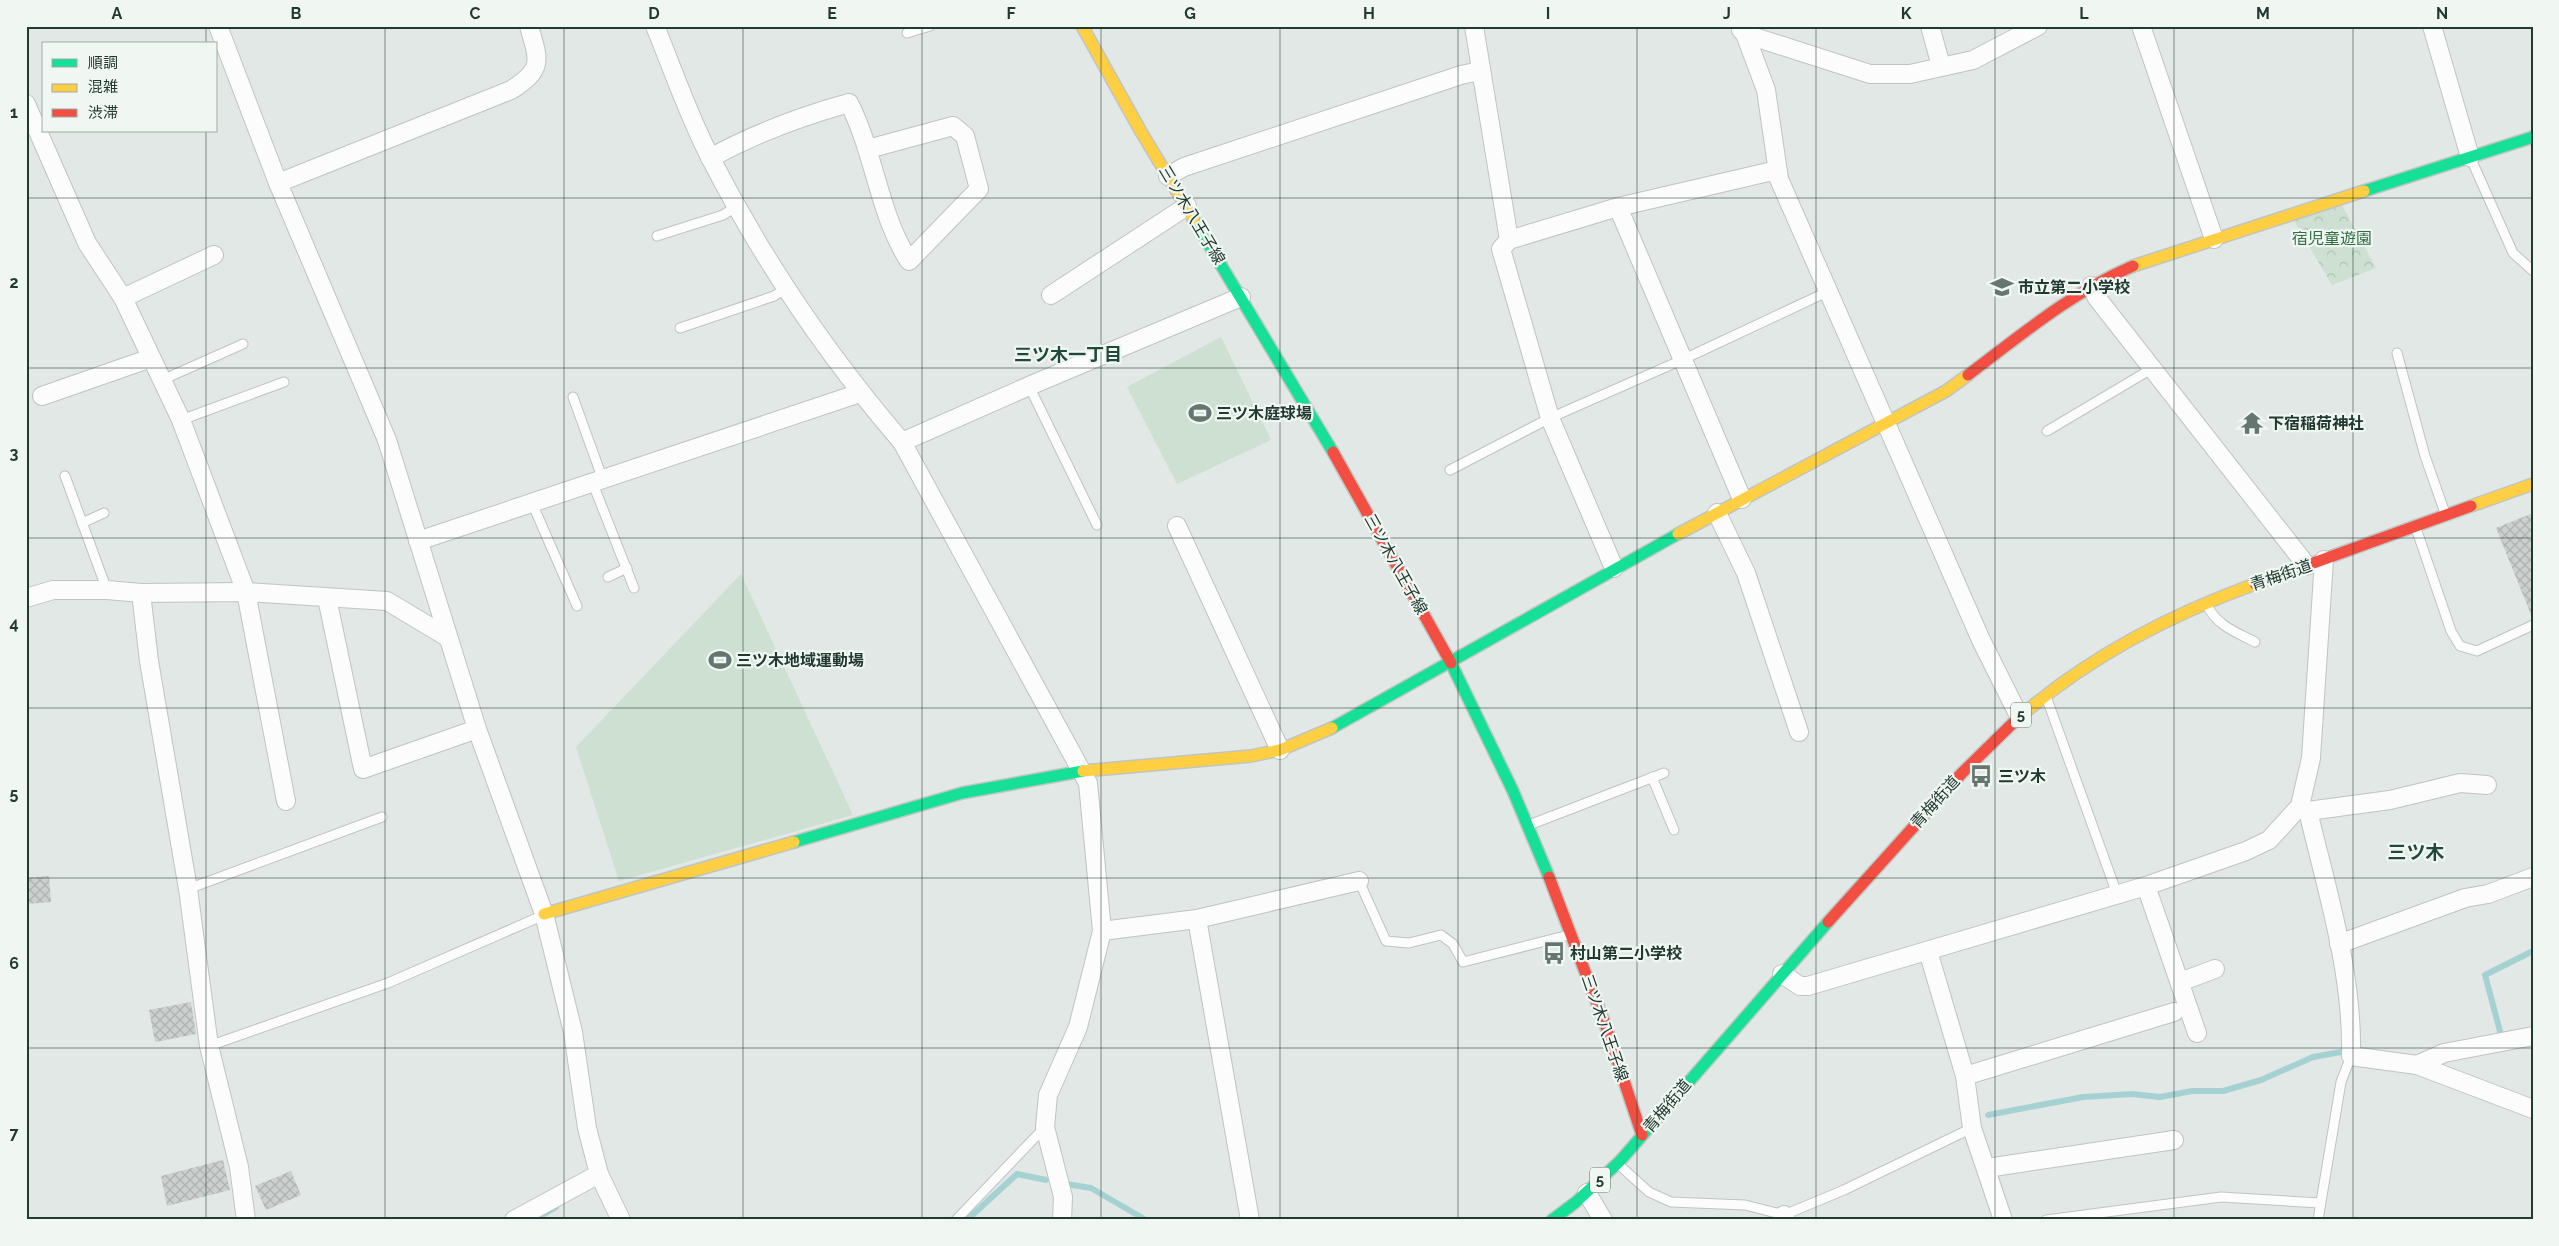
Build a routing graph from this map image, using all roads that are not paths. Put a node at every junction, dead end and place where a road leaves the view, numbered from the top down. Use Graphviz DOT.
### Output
graph roads {
  1 [pos="218,26"];
  2 [pos="528,26"];
  3 [pos="655,26"];
  4 [pos="929,26"];
  5 [pos="1082,26"];
  6 [pos="1474,26"];
  7 [pos="1930,26"];
  8 [pos="2038,26"];
  9 [pos="2141,26"];
  10 [pos="2432,26"];
  11 [pos="1741,30"];
  12 [pos="906,33"];
  13 [pos="1941,66"];
  14 [pos="1480,71"];
  15 [pos="33,119"];
  16 [pos="2533,136"];
  17 [pos="868,149"];
  18 [pos="2470,157"];
  19 [pos="710,158"];
  20 [pos="1776,170"];
  21 [pos="1168,176"];
  22 [pos="278,183"];
  23 [pos="737,206"];
  24 [pos="1187,206"];
  25 [pos="1618,207"];
  26 [pos="657,236"];
  27 [pos="2214,239"];
  28 [pos="1509,240"];
  29 [pos="214,255"];
  30 [pos="2533,271"];
  31 [pos="2091,286"];
  32 [pos="787,288"];
  33 [pos="1828,291"];
  34 [pos="1051,295"];
  35 [pos="1241,297"];
  36 [pos="123,298"];
  37 [pos="680,328"];
  38 [pos="243,344"];
  39 [pos="2397,353"];
  40 [pos="151,358"];
  41 [pos="1684,359"];
  42 [pos="2153,368"];
  43 [pos="162,380"];
  44 [pos="284,382"];
  45 [pos="1029,386"];
  46 [pos="860,393"];
  47 [pos="42,396"];
  48 [pos="573,397"];
  49 [pos="1550,418"];
  50 [pos="181,420"];
  51 [pos="1886,424"];
  52 [pos="2047,431"];
  53 [pos="902,442"];
  54 [pos="1450,470"];
  55 [pos="65,476"];
  56 [pos="598,482"];
  57 [pos="2533,484"];
  58 [pos="1742,500"];
  59 [pos="532,503"];
  60 [pos="104,513"];
  61 [pos="1717,513"];
  62 [pos="2446,514"];
  63 [pos="82,523"];
  64 [pos="1097,525"];
  65 [pos="1177,526"];
  66 [pos="2415,526"];
  67 [pos="418,541"];
  68 [pos="2324,560"];
  69 [pos="2307,566"];
  70 [pos="627,568"];
  71 [pos="1614,568"];
  72 [pos="608,576"];
  73 [pos="634,588"];
  74 [pos="107,590"];
  75 [pos="246,592"];
  76 [pos="141,593"];
  77 [pos="26,598"];
  78 [pos="326,598"];
  79 [pos="2206,602"];
  80 [pos="577,606"];
  81 [pos="2533,625"];
  82 [pos="447,637"];
  83 [pos="2255,642"];
  84 [pos="1450,662"];
  85 [pos="2045,695"];
  86 [pos="2019,716"];
  87 [pos="477,728"];
  88 [pos="1798,732"];
  89 [pos="1280,750"];
  90 [pos="1082,770"];
  91 [pos="1664,773"];
  92 [pos="1652,777"];
  93 [pos="2487,784"];
  94 [pos="286,801"];
  95 [pos="2304,809"];
  96 [pos="382,817"];
  97 [pos="1528,825"];
  98 [pos="1674,830"];
  99 [pos="2533,877"];
  100 [pos="1359,881"];
  101 [pos="2146,886"];
  102 [pos="188,889"];
  103 [pos="2117,894"];
  104 [pos="544,914"];
  105 [pos="1197,919"];
  106 [pos="1102,931"];
  107 [pos="1571,935"];
  108 [pos="2339,944"];
  109 [pos="1928,950"];
  110 [pos="2216,968"];
  111 [pos="1782,974"];
  112 [pos="2180,982"];
  113 [pos="2174,1012"];
  114 [pos="2197,1034"];
  115 [pos="2533,1036"];
  116 [pos="209,1046"];
  117 [pos="2351,1056"];
  118 [pos="2417,1064"];
  119 [pos="1964,1076"];
  120 [pos="2533,1108"];
  121 [pos="1045,1127"];
  122 [pos="1972,1128"];
  123 [pos="1642,1135"];
  124 [pos="2174,1140"];
  125 [pos="1618,1164"];
  126 [pos="1987,1168"];
  127 [pos="599,1174"];
  128 [pos="1587,1192"];
  129 [pos="2320,1203"];
  130 [pos="1785,1217"];
  131 [pos="246,1220"];
  132 [pos="514,1220"];
  133 [pos="621,1220"];
  134 [pos="956,1220"];
  135 [pos="1062,1220"];
  136 [pos="1250,1220"];
  137 [pos="1552,1220"];
  138 [pos="1603,1220"];
  139 [pos="2003,1220"];
  140 [pos="2046,1220"];
  141 [pos="2318,1220"];
  1 -- 22 [label="street"];
  2 -- 22 [label="street"];
  3 -- 19 [label="street"];
  4 -- 12 [label="lane"];
  5 -- 21 [label="main road, 三ツ木八王子線"];
  6 -- 14 [label="street"];
  7 -- 13 [label="street"];
  8 -- 13 [label="street"];
  9 -- 27 [label="street"];
  10 -- 18 [label="street"];
  11 -- 13 [label="street"];
  11 -- 20 [label="street"];
  14 -- 21 [label="street"];
  14 -- 28 [label="street"];
  15 -- 36 [label="street"];
  16 -- 18 [label="main road"];
  17 -- 17 [label="street"];
  17 -- 19 [label="street"];
  18 -- 27 [label="main road"];
  18 -- 30 [label="lane"];
  19 -- 23 [label="street"];
  20 -- 25 [label="street"];
  20 -- 33 [label="street"];
  21 -- 24 [label="main road, 三ツ木八王子線"];
  22 -- 67 [label="street"];
  23 -- 26 [label="lane"];
  23 -- 32 [label="street"];
  24 -- 34 [label="street"];
  24 -- 35 [label="main road, 三ツ木八王子線"];
  25 -- 28 [label="street"];
  25 -- 41 [label="street"];
  27 -- 31 [label="main road"];
  28 -- 49 [label="street"];
  29 -- 36 [label="street"];
  31 -- 42 [label="street"];
  31 -- 51 [label="main road"];
  32 -- 37 [label="lane"];
  32 -- 46 [label="street"];
  33 -- 41 [label="lane"];
  33 -- 51 [label="street"];
  35 -- 45 [label="street"];
  35 -- 84 [label="main road, 三ツ木八王子線"];
  36 -- 40 [label="street"];
  38 -- 43 [label="lane"];
  39 -- 62 [label="lane"];
  40 -- 43 [label="street"];
  40 -- 47 [label="street"];
  41 -- 49 [label="lane"];
  41 -- 58 [label="street"];
  42 -- 52 [label="lane"];
  42 -- 69 [label="street"];
  43 -- 50 [label="street"];
  44 -- 50 [label="lane"];
  45 -- 53 [label="street"];
  45 -- 64 [label="lane"];
  46 -- 53 [label="street"];
  46 -- 56 [label="street"];
  48 -- 56 [label="lane"];
  49 -- 54 [label="lane"];
  49 -- 71 [label="street"];
  50 -- 75 [label="street"];
  51 -- 58 [label="main road"];
  51 -- 86 [label="street"];
  53 -- 90 [label="street"];
  55 -- 63 [label="lane"];
  56 -- 59 [label="street"];
  56 -- 70 [label="lane"];
  57 -- 62 [label="main road, 青梅街道 / 5"];
  58 -- 61 [label="main road"];
  59 -- 67 [label="street"];
  59 -- 80 [label="lane"];
  60 -- 63 [label="lane"];
  61 -- 71 [label="main road"];
  61 -- 88 [label="street"];
  62 -- 66 [label="main road, 青梅街道 / 5"];
  63 -- 74 [label="lane"];
  65 -- 89 [label="street"];
  66 -- 68 [label="main road, 青梅街道 / 5"];
  66 -- 81 [label="lane"];
  67 -- 82 [label="street"];
  68 -- 69 [label="main road, 青梅街道 / 5"];
  68 -- 95 [label="street"];
  69 -- 79 [label="main road, 青梅街道 / 5"];
  70 -- 72 [label="lane"];
  70 -- 73 [label="lane"];
  71 -- 84 [label="main road"];
  74 -- 76 [label="street"];
  74 -- 77 [label="street"];
  75 -- 76 [label="street"];
  75 -- 78 [label="street"];
  75 -- 94 [label="street"];
  76 -- 102 [label="street"];
  78 -- 82 [label="street"];
  78 -- 87 [label="street"];
  79 -- 83 [label="lane"];
  79 -- 85 [label="main road, 青梅街道 / 5"];
  82 -- 87 [label="street"];
  84 -- 89 [label="main road"];
  84 -- 97 [label="main road, 三ツ木八王子線"];
  85 -- 86 [label="main road, 青梅街道 / 5"];
  85 -- 103 [label="lane"];
  86 -- 111 [label="main road, 青梅街道 / 5"];
  87 -- 104 [label="street"];
  89 -- 90 [label="main road"];
  90 -- 104 [label="main road"];
  90 -- 106 [label="street"];
  91 -- 92 [label="lane"];
  92 -- 97 [label="lane"];
  92 -- 98 [label="lane"];
  93 -- 95 [label="street"];
  95 -- 101 [label="street"];
  95 -- 108 [label="street"];
  96 -- 102 [label="lane"];
  97 -- 107 [label="main road, 三ツ木八王子線"];
  99 -- 108 [label="street"];
  100 -- 105 [label="street"];
  100 -- 107 [label="lane"];
  101 -- 103 [label="street"];
  101 -- 112 [label="street"];
  102 -- 116 [label="street"];
  103 -- 109 [label="street"];
  104 -- 116 [label="lane"];
  104 -- 127 [label="street"];
  105 -- 106 [label="street"];
  105 -- 136 [label="street"];
  106 -- 121 [label="street"];
  107 -- 123 [label="main road, 三ツ木八王子線"];
  108 -- 117 [label="street"];
  109 -- 111 [label="street"];
  109 -- 119 [label="street"];
  110 -- 112 [label="street"];
  111 -- 123 [label="main road, 青梅街道 / 5"];
  112 -- 114 [label="street"];
  113 -- 119 [label="street"];
  115 -- 118 [label="street"];
  116 -- 131 [label="street"];
  117 -- 118 [label="street"];
  117 -- 129 [label="lane"];
  118 -- 120 [label="street"];
  119 -- 122 [label="street"];
  121 -- 134 [label="lane"];
  121 -- 135 [label="street"];
  122 -- 126 [label="street"];
  122 -- 130 [label="lane"];
  123 -- 125 [label="main road, 青梅街道 / 5"];
  124 -- 126 [label="street"];
  125 -- 128 [label="main road, 青梅街道 / 5"];
  125 -- 130 [label="lane"];
  126 -- 139 [label="street"];
  127 -- 132 [label="street"];
  127 -- 133 [label="street"];
  128 -- 137 [label="main road, 青梅街道 / 5"];
  128 -- 138 [label="street"];
  129 -- 140 [label="lane"];
  129 -- 141 [label="lane"];
}
